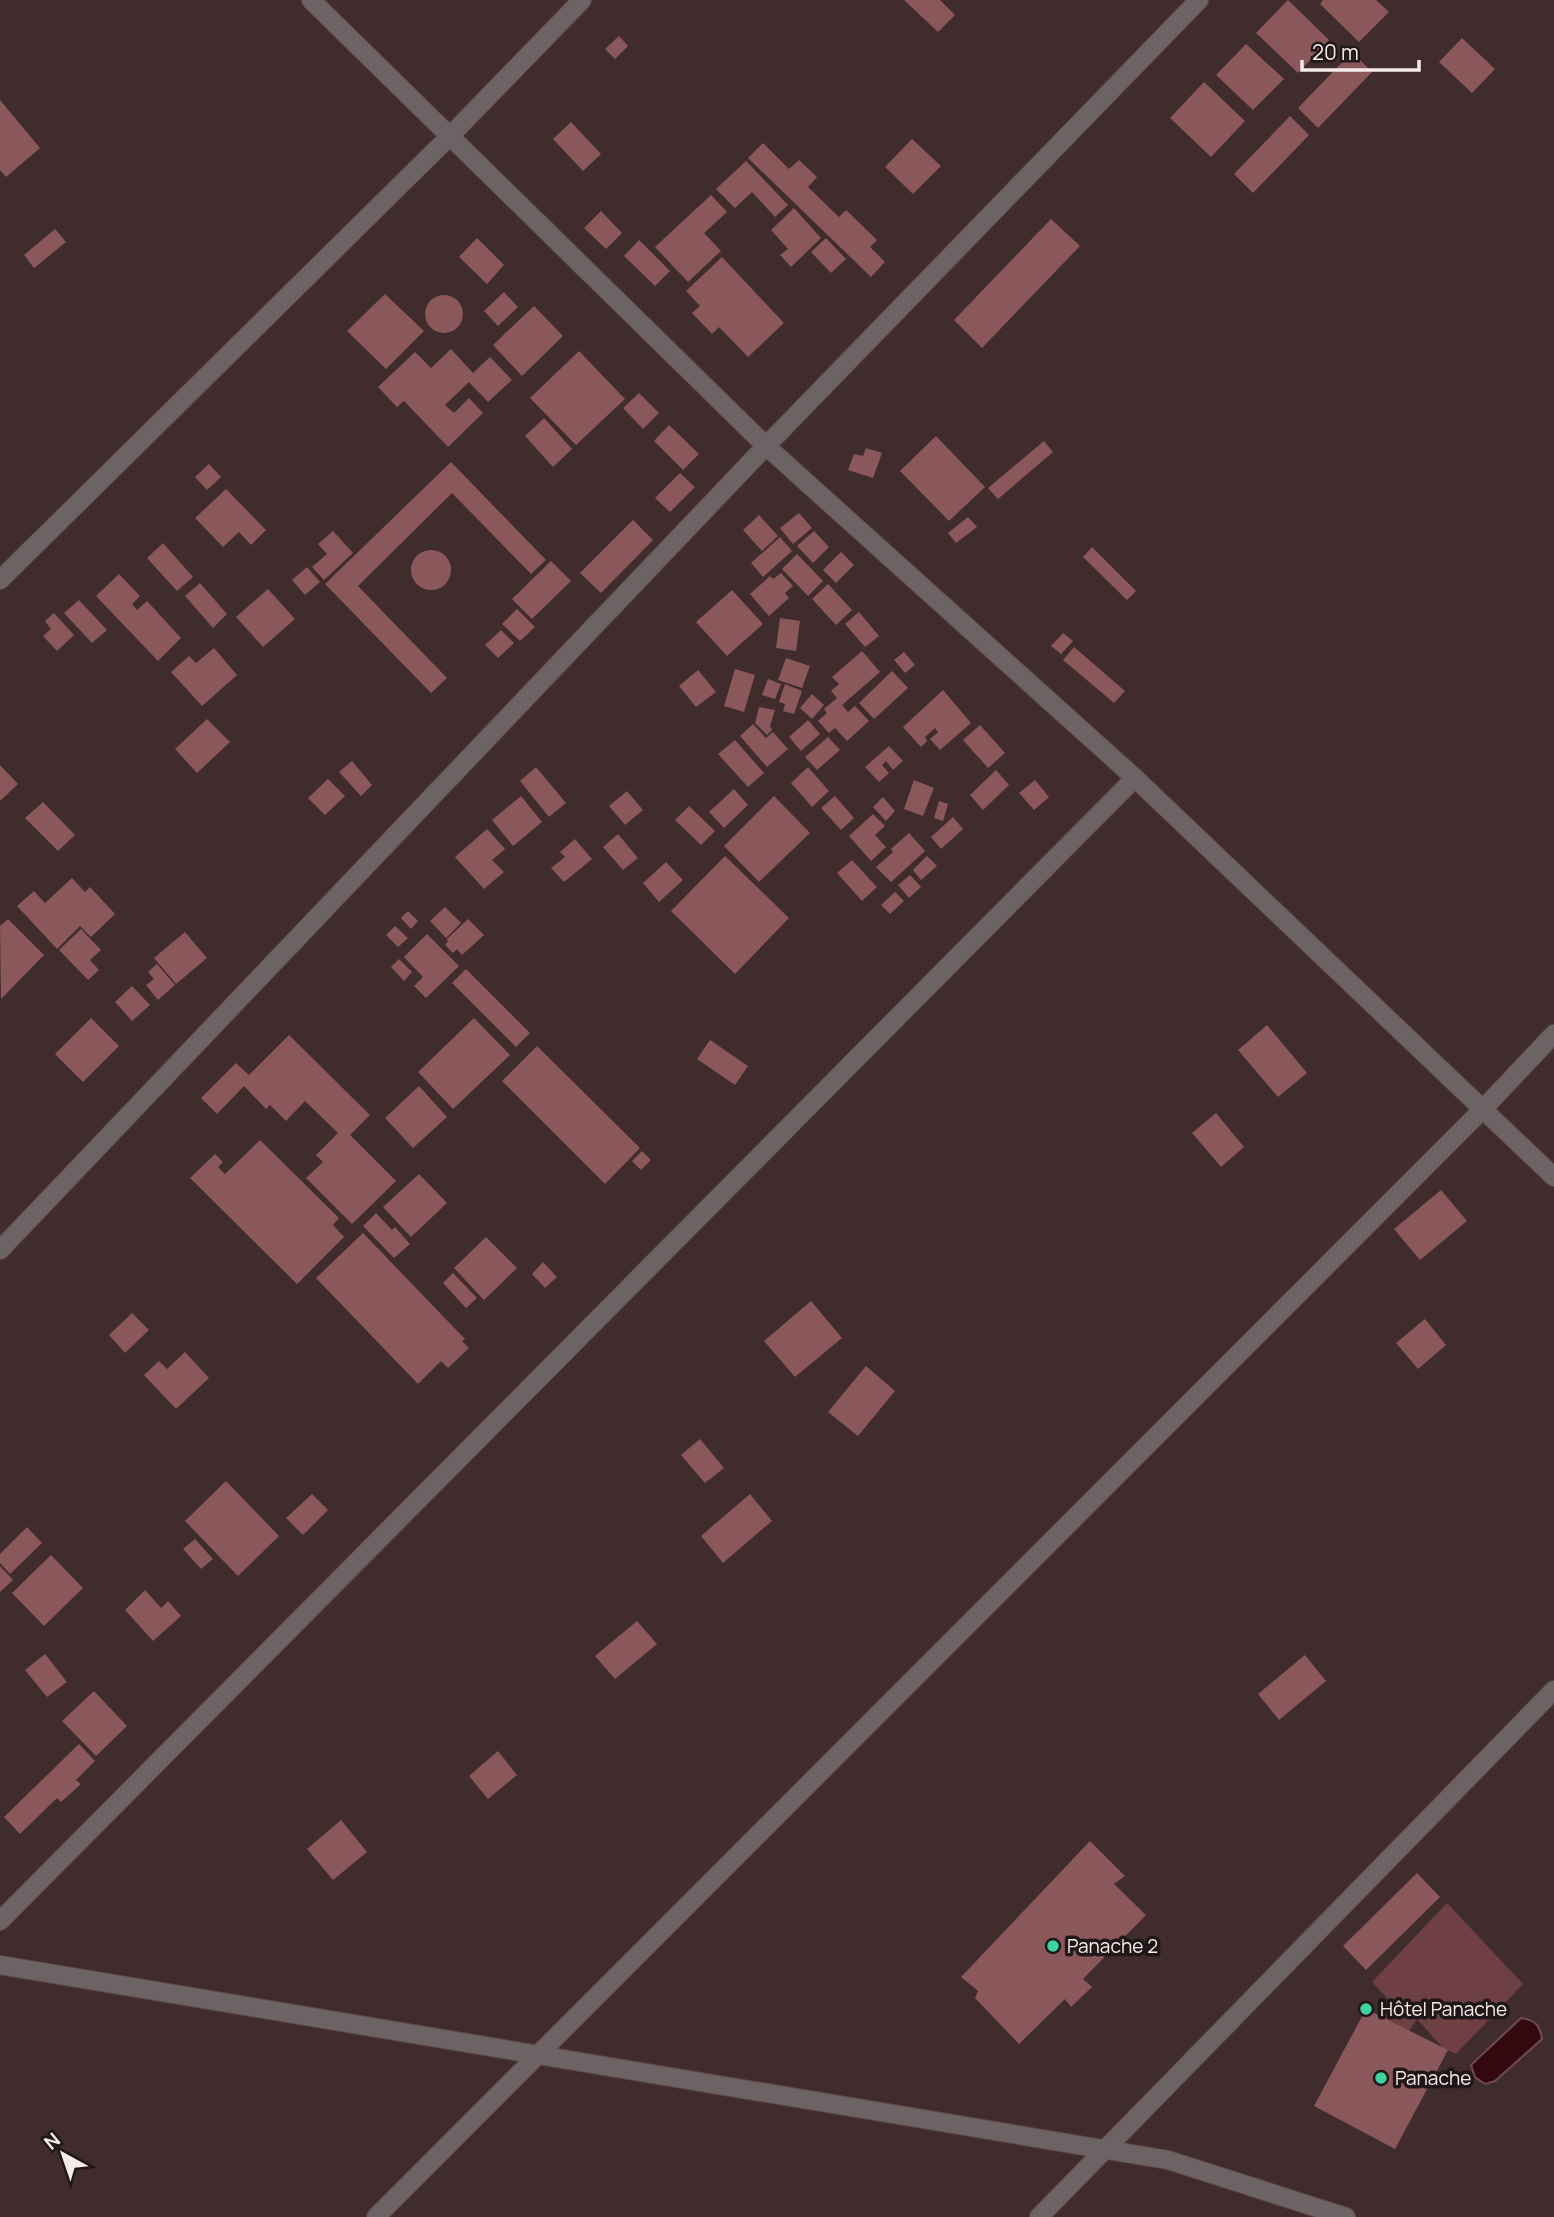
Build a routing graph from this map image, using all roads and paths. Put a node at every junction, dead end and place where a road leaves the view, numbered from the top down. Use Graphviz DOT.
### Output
graph roads {
  1 [pos="311,0"];
  2 [pos="582,0"];
  3 [pos="1199,0"];
  4 [pos="450,136"];
  5 [pos="766,446"];
  6 [pos="0,580"];
  7 [pos="1135,778"];
  8 [pos="1554,1034"];
  9 [pos="1483,1110"];
  10 [pos="1554,1177"];
  11 [pos="0,1250"];
  12 [pos="1554,1690"];
  13 [pos="0,1921"];
  14 [pos="0,1965"];
  15 [pos="537,2055"];
  16 [pos="1103,2150"];
  17 [pos="376,2217"];
  18 [pos="1038,2217"];
  19 [pos="1346,2217"];
  1 -- 4 [label="street"];
  2 -- 4 [label="street"];
  3 -- 5 [label="street"];
  4 -- 5 [label="street"];
  4 -- 6 [label="street"];
  5 -- 7 [label="street"];
  5 -- 11 [label="street"];
  7 -- 9 [label="street"];
  7 -- 13 [label="street"];
  8 -- 9 [label="street"];
  9 -- 10 [label="street"];
  9 -- 15 [label="street"];
  12 -- 16 [label="street"];
  14 -- 15 [label="street"];
  15 -- 16 [label="street"];
  15 -- 17 [label="street"];
  16 -- 18 [label="street"];
  16 -- 19 [label="street"];
}
